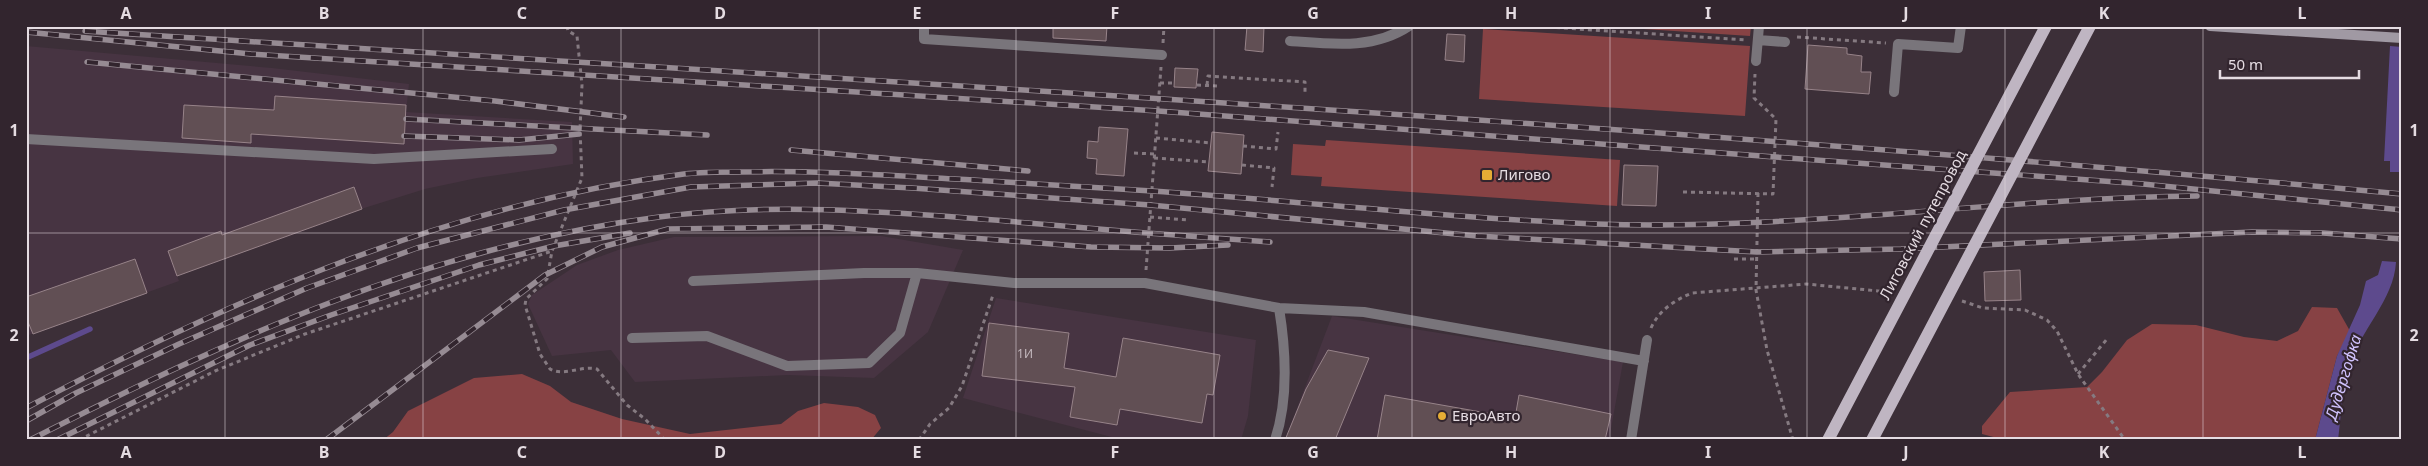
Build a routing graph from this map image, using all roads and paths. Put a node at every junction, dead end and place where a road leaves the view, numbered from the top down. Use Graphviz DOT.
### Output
graph roads {
  1 [pos="567,26"];
  2 [pos="924,26"];
  3 [pos="1409,26"];
  4 [pos="1532,26"];
  5 [pos="1759,26"];
  6 [pos="1961,26"];
  7 [pos="2046,26"];
  8 [pos="2090,26"];
  9 [pos="2210,26"];
  10 [pos="2402,38"];
  11 [pos="1758,40"];
  12 [pos="1290,41"];
  13 [pos="1785,42"];
  14 [pos="1898,44"];
  15 [pos="1162,55"];
  16 [pos="1756,61"];
  17 [pos="1160,83"];
  18 [pos="1174,83"];
  19 [pos="1197,84"];
  20 [pos="1207,85"];
  21 [pos="1218,86"];
  22 [pos="1159,88"];
  23 [pos="1305,92"];
  24 [pos="1894,92"];
  25 [pos="1278,132"];
  26 [pos="1156,138"];
  27 [pos="26,139"];
  28 [pos="1211,143"];
  29 [pos="1243,146"];
  30 [pos="552,149"];
  31 [pos="1134,153"];
  32 [pos="1154,156"];
  33 [pos="1209,162"];
  34 [pos="1242,165"];
  35 [pos="1272,187"];
  36 [pos="1683,192"];
  37 [pos="1758,193"];
  38 [pos="1150,217"];
  39 [pos="1188,220"];
  40 [pos="552,251"];
  41 [pos="1147,254"];
  42 [pos="1734,259"];
  43 [pos="1757,259"];
  44 [pos="917,273"];
  45 [pos="693,281"];
  46 [pos="1756,290"];
  47 [pos="1000,291"];
  48 [pos="1891,292"];
  49 [pos="1958,300"];
  50 [pos="1279,308"];
  51 [pos="632,338"];
  52 [pos="2107,339"];
  53 [pos="1647,340"];
  54 [pos="1644,361"];
  55 [pos="2078,374"];
  56 [pos="79,440"];
  57 [pos="665,440"];
  58 [pos="920,440"];
  59 [pos="1275,440"];
  60 [pos="1631,440"];
  61 [pos="1793,440"];
  62 [pos="1828,440"];
  63 [pos="1872,440"];
  64 [pos="2125,440"];
  1 -- 40 [label="path"];
  2 -- 15 [label="lane"];
  3 -- 12 [label="lane"];
  4 -- 11 [label="path"];
  5 -- 11 [label="lane"];
  6 -- 14 [label="lane"];
  7 -- 62 [label="main road, Лиговский путепровод, bridge"];
  8 -- 63 [label="main road, bridge"];
  9 -- 10 [label="main road"];
  11 -- 13 [label="lane"];
  11 -- 16 [label="lane"];
  13 -- 14 [label="path"];
  14 -- 24 [label="lane"];
  16 -- 37 [label="path"];
  17 -- 18 [label="path"];
  19 -- 20 [label="path"];
  20 -- 21 [label="path"];
  20 -- 23 [label="path"];
  22 -- 26 [label="path"];
  25 -- 29 [label="path"];
  26 -- 28 [label="path"];
  26 -- 32 [label="path"];
  27 -- 30 [label="lane"];
  31 -- 32 [label="path"];
  32 -- 33 [label="path"];
  32 -- 38 [label="path"];
  34 -- 35 [label="path"];
  36 -- 37 [label="path"];
  37 -- 43 [label="path"];
  38 -- 39 [label="path"];
  38 -- 41 [label="path"];
  40 -- 56 [label="path"];
  40 -- 57 [label="path"];
  42 -- 43 [label="path"];
  43 -- 46 [label="path"];
  44 -- 45 [label="lane"];
  44 -- 50 [label="lane"];
  44 -- 51 [label="lane"];
  46 -- 48 [label="path"];
  46 -- 53 [label="path"];
  46 -- 61 [label="path"];
  47 -- 58 [label="path"];
  49 -- 55 [label="path"];
  50 -- 54 [label="lane"];
  50 -- 59 [label="lane"];
  52 -- 55 [label="path"];
  53 -- 54 [label="lane"];
  54 -- 60 [label="lane"];
  55 -- 64 [label="path"];
}
